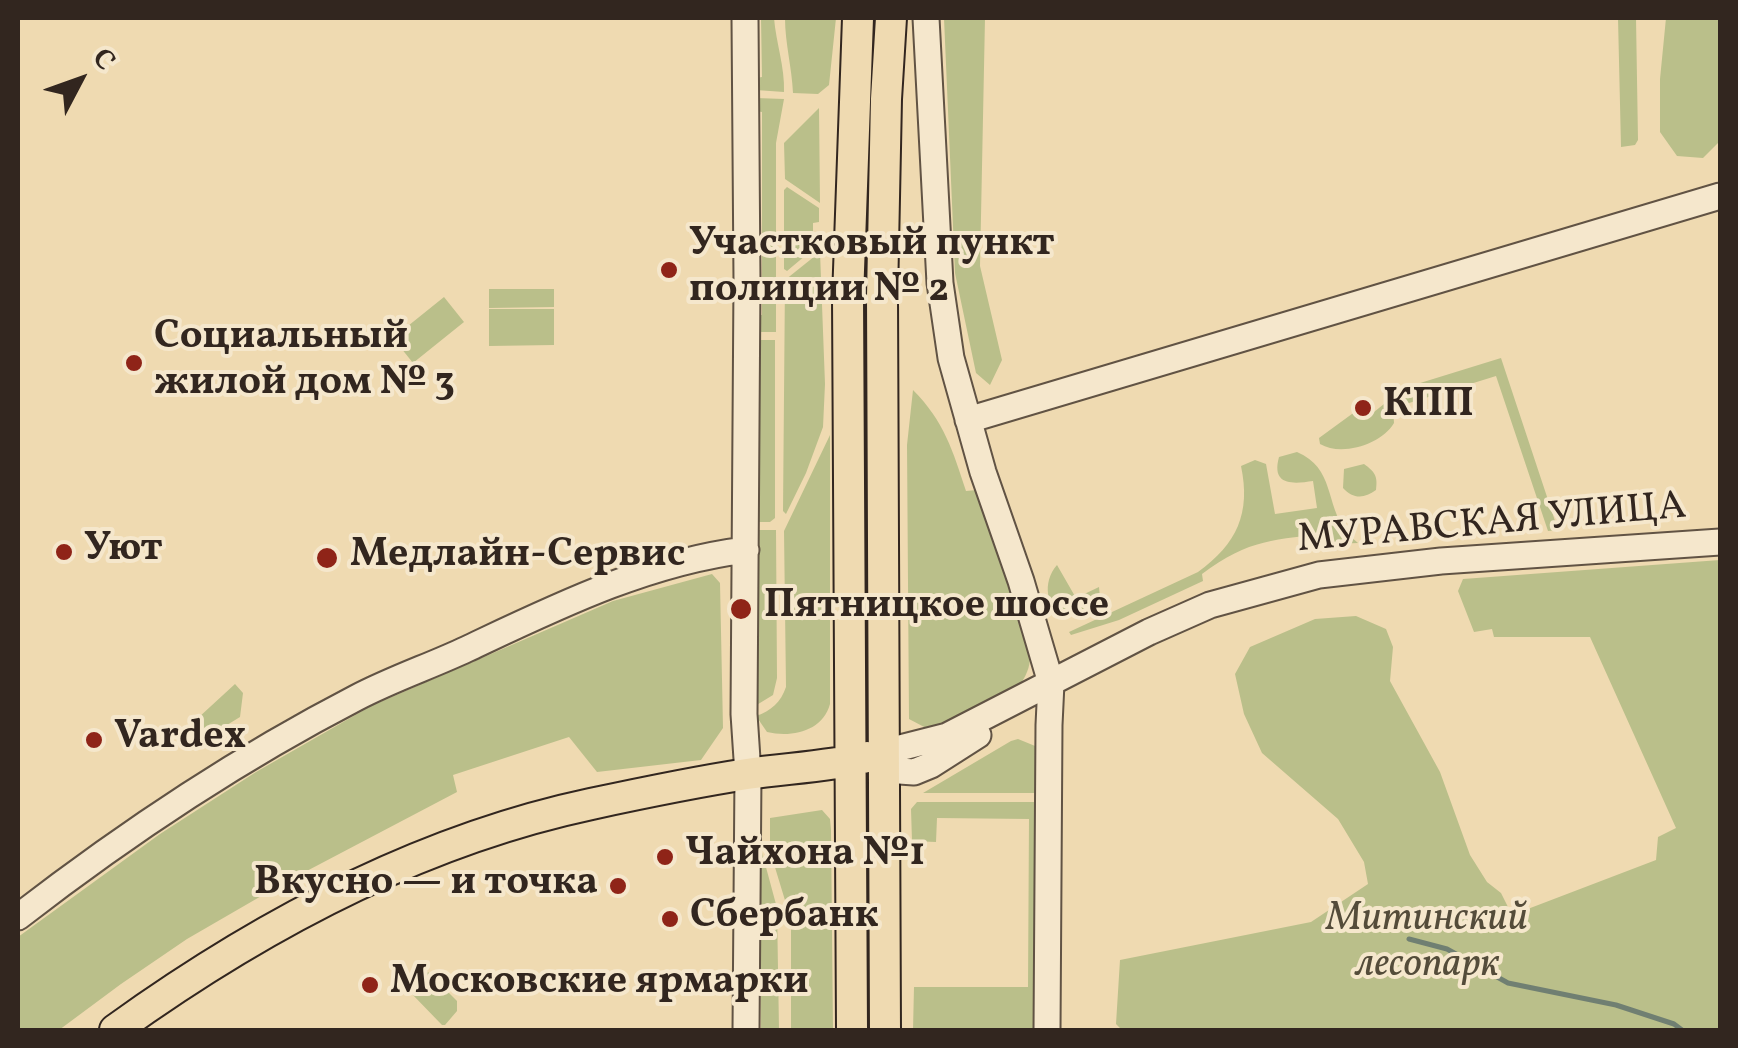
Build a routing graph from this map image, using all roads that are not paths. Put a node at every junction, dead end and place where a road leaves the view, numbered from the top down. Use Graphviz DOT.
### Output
graph roads {
  1 [pos="745,18"];
  2 [pos="858,18"];
  3 [pos="892,18"];
  4 [pos="926,18"];
  5 [pos="1720,196"];
  6 [pos="968,420"];
  7 [pos="1720,542"];
  8 [pos="746,550"];
  9 [pos="1052,683"];
  10 [pos="851,760"];
  11 [pos="884,761"];
  12 [pos="748,774"];
  13 [pos="18,918"];
  14 [pos="115,1030"];
  15 [pos="746,1030"];
  16 [pos="852,1030"];
  17 [pos="885,1030"];
  18 [pos="1048,1030"];
  1 -- 8 [label="street"];
  2 -- 10 [label="main road"];
  3 -- 11 [label="main road"];
  4 -- 6 [label="street"];
  5 -- 6 [label="street"];
  6 -- 9 [label="street"];
  7 -- 9 [label="street, МУРАВСКАЯ УЛИЦА"];
  8 -- 12 [label="street"];
  8 -- 13 [label="street"];
  9 -- 11 [label="street, МУРАВСКАЯ УЛИЦА"];
  9 -- 18 [label="street"];
  10 -- 11 [label="main road"];
  10 -- 12 [label="main road"];
  10 -- 16 [label="main road"];
  11 -- 17 [label="main road"];
  12 -- 14 [label="main road"];
  12 -- 15 [label="street"];
}
